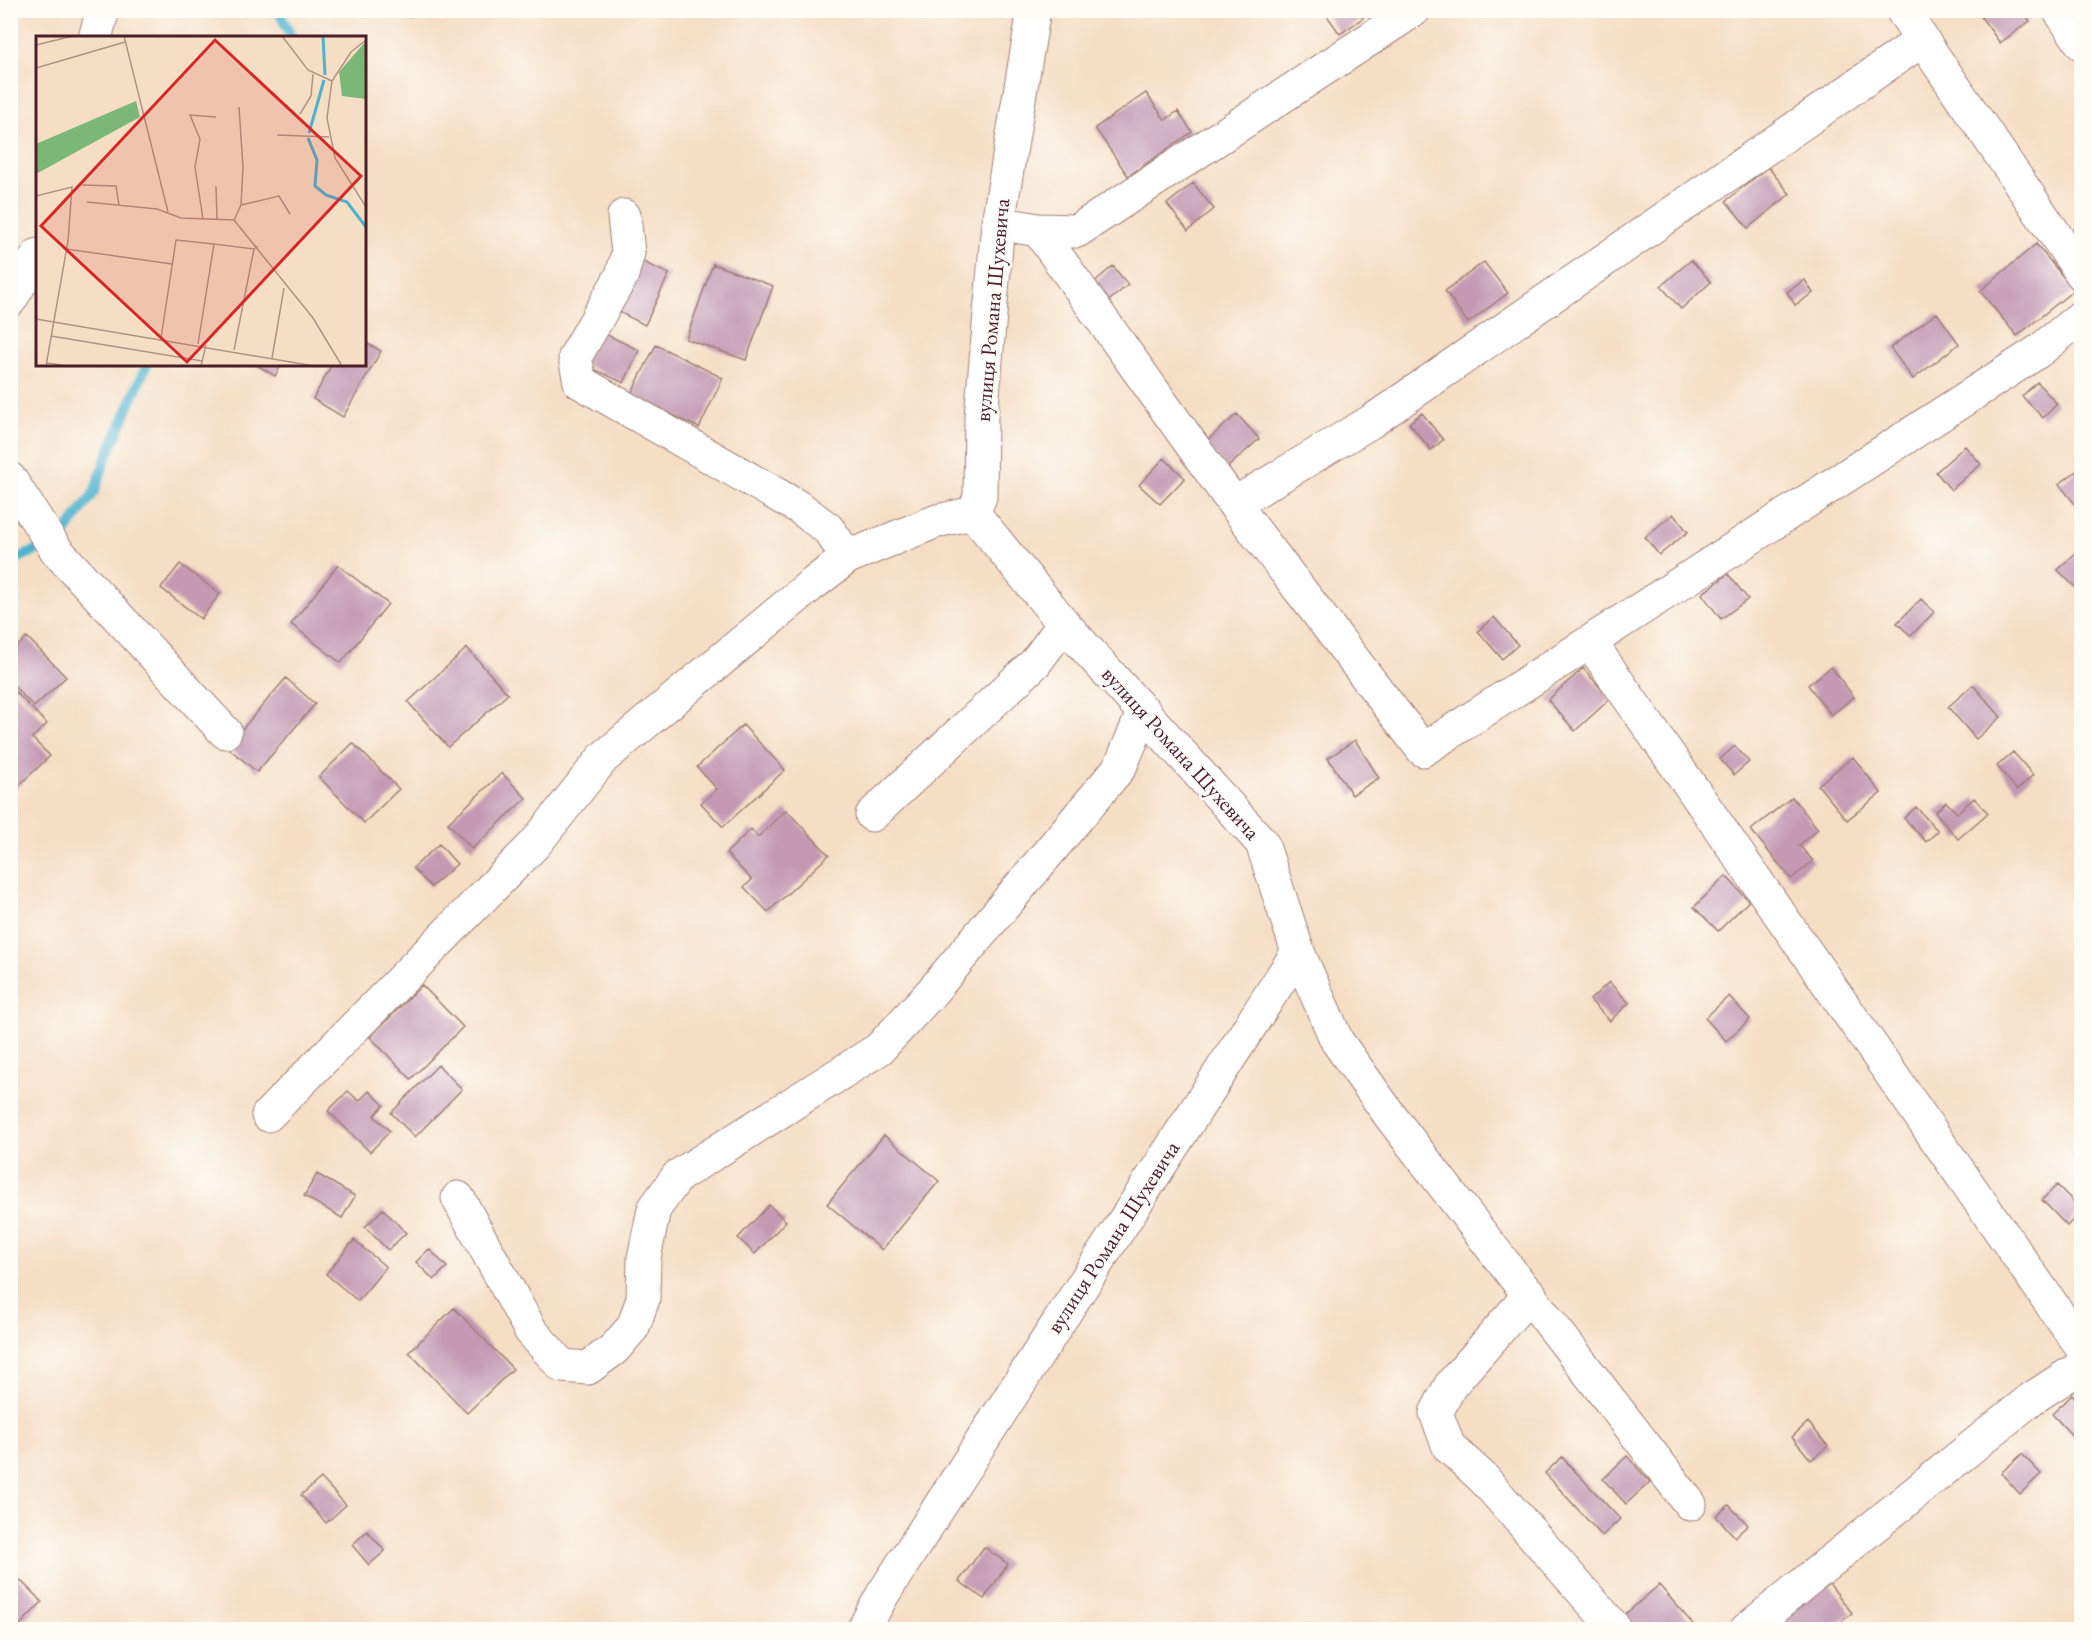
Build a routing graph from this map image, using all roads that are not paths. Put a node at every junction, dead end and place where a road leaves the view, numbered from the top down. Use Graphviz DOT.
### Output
graph roads {
  1 [pos="102,10"];
  2 [pos="1034,10"];
  3 [pos="1414,10"];
  4 [pos="1902,10"];
  5 [pos="2059,10"];
  6 [pos="96,36"];
  7 [pos="1921,41"];
  8 [pos="2082,44"];
  9 [pos="624,216"];
  10 [pos="998,223"];
  11 [pos="1038,230"];
  12 [pos="36,258"];
  13 [pos="2082,274"];
  14 [pos="10,300"];
  15 [pos="2082,316"];
  16 [pos="10,479"];
  17 [pos="1234,504"];
  18 [pos="973,513"];
  19 [pos="848,557"];
  20 [pos="1064,624"];
  21 [pos="1590,642"];
  22 [pos="1144,711"];
  23 [pos="225,732"];
  24 [pos="872,815"];
  25 [pos="1298,952"];
  26 [pos="268,1115"];
  27 [pos="458,1198"];
  28 [pos="1530,1294"];
  29 [pos="2082,1348"];
  30 [pos="2082,1366"];
  31 [pos="1690,1504"];
  32 [pos="1613,1626"];
  33 [pos="863,1629"];
  34 [pos="1746,1629"];
  1 -- 6 [label="street"];
  2 -- 10 [label="street, вулиця Романа Шухевича"];
  3 -- 11 [label="street"];
  4 -- 7 [label="street"];
  5 -- 8 [label="street"];
  7 -- 13 [label="street"];
  7 -- 17 [label="street"];
  9 -- 19 [label="street"];
  10 -- 11 [label="street"];
  10 -- 18 [label="street, вулиця Романа Шухевича"];
  11 -- 17 [label="street"];
  12 -- 14 [label="street"];
  15 -- 21 [label="street"];
  16 -- 23 [label="street"];
  17 -- 21 [label="street"];
  18 -- 19 [label="street"];
  18 -- 20 [label="street, вулиця Романа Шухевича"];
  19 -- 26 [label="street"];
  20 -- 22 [label="street, вулиця Романа Шухевича"];
  20 -- 24 [label="street"];
  21 -- 29 [label="street"];
  22 -- 25 [label="street, вулиця Романа Шухевича"];
  22 -- 27 [label="street"];
  25 -- 28 [label="street"];
  25 -- 33 [label="street, вулиця Романа Шухевича"];
  28 -- 31 [label="street"];
  28 -- 32 [label="street"];
  30 -- 34 [label="street"];
}
